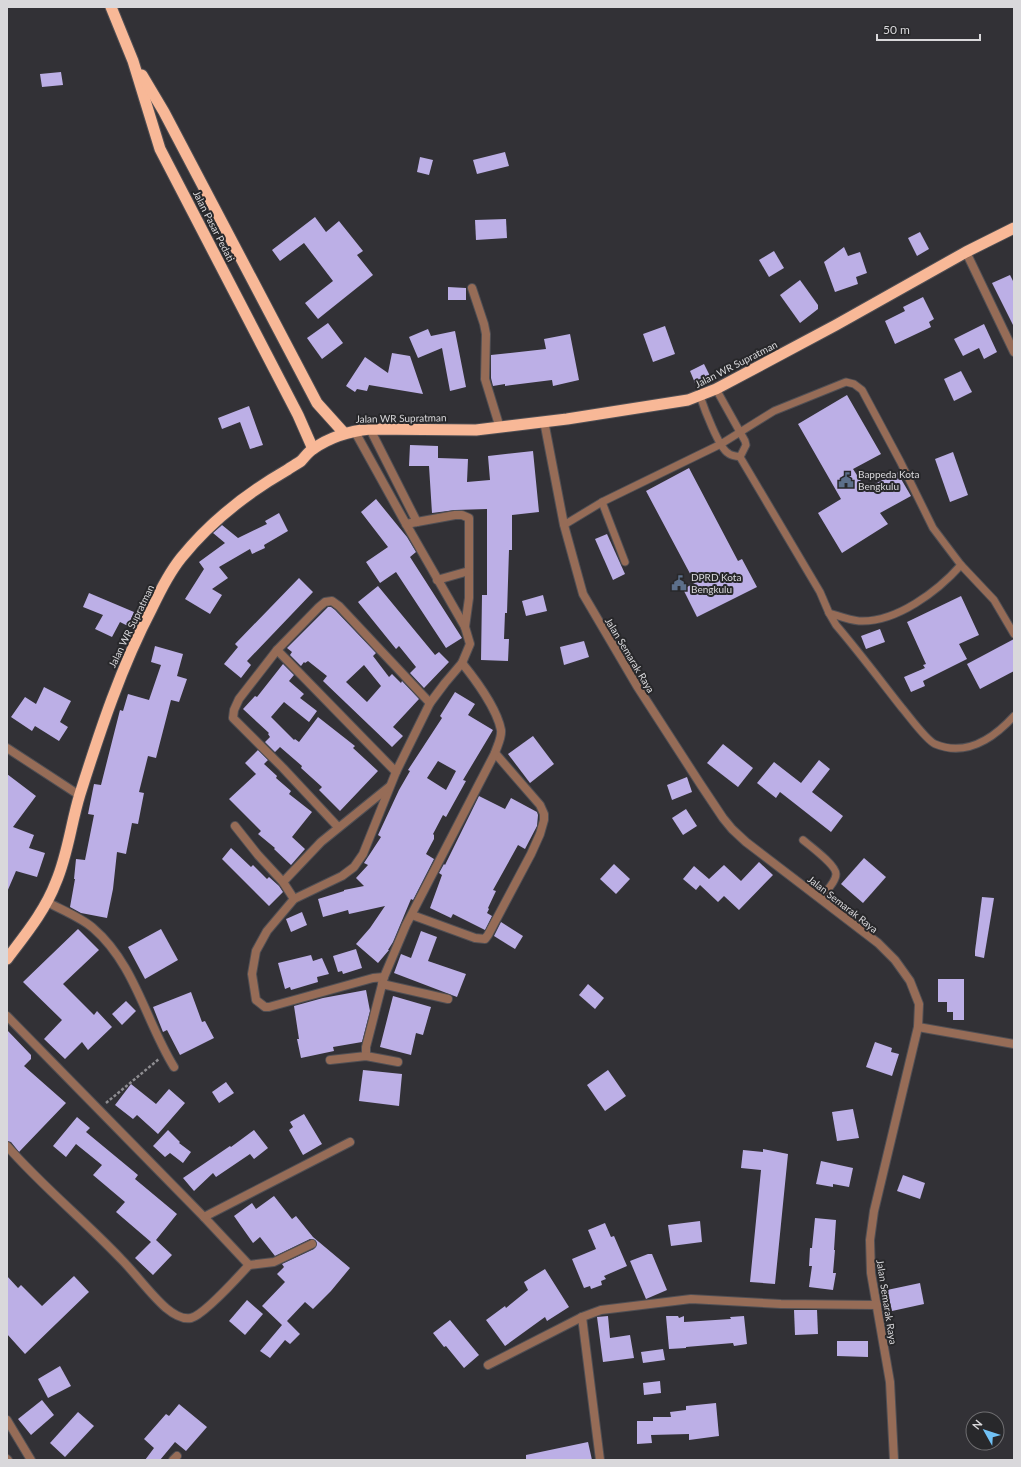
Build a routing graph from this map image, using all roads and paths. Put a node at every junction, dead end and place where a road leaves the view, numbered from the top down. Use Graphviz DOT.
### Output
graph roads {
  1 [pos="111,7"];
  2 [pos="133,61"];
  3 [pos="1014,228"];
  4 [pos="966,252"];
  5 [pos="472,288"];
  6 [pos="1014,352"];
  7 [pos="716,389"];
  8 [pos="700,396"];
  9 [pos="544,422"];
  10 [pos="500,428"];
  11 [pos="370,429"];
  12 [pos="349,432"];
  13 [pos="740,432"];
  14 [pos="721,444"];
  15 [pos="313,449"];
  16 [pos="740,457"];
  17 [pos="602,502"];
  18 [pos="417,522"];
  19 [pos="406,524"];
  20 [pos="564,525"];
  21 [pos="625,562"];
  22 [pos="961,565"];
  23 [pos="469,571"];
  24 [pos="437,580"];
  25 [pos="829,613"];
  26 [pos="466,627"];
  27 [pos="1014,634"];
  28 [pos="276,650"];
  29 [pos="462,663"];
  30 [pos="430,703"];
  31 [pos="1014,716"];
  32 [pos="7,748"];
  33 [pos="494,753"];
  34 [pos="396,772"];
  35 [pos="390,786"];
  36 [pos="79,795"];
  37 [pos="235,826"];
  38 [pos="338,827"];
  39 [pos="803,840"];
  40 [pos="283,882"];
  41 [pos="821,898"];
  42 [pos="294,899"];
  43 [pos="47,902"];
  44 [pos="412,915"];
  45 [pos="7,959"];
  46 [pos="383,980"];
  47 [pos="448,999"];
  48 [pos="7,1016"];
  49 [pos="918,1027"];
  50 [pos="1014,1044"];
  51 [pos="166,1054"];
  52 [pos="366,1056"];
  53 [pos="330,1060"];
  54 [pos="398,1062"];
  55 [pos="174,1067"];
  56 [pos="98,1110"];
  57 [pos="350,1142"];
  58 [pos="7,1146"];
  59 [pos="204,1217"];
  60 [pos="312,1244"];
  61 [pos="249,1265"];
  62 [pos="877,1305"];
  63 [pos="582,1317"];
  64 [pos="488,1365"];
  65 [pos="7,1420"];
  66 [pos="31,1460"];
  67 [pos="600,1460"];
  68 [pos="894,1460"];
  1 -- 2 [label="highway, Jalan Pasar Pedati"];
  2 -- 12 [label="highway"];
  2 -- 15 [label="highway, Jalan Pasar Pedati"];
  3 -- 4 [label="highway, Jalan WR Supratman"];
  4 -- 6 [label="street"];
  4 -- 7 [label="highway, Jalan WR Supratman"];
  5 -- 10 [label="street"];
  7 -- 8 [label="highway, Jalan WR Supratman"];
  7 -- 13 [label="lane"];
  8 -- 9 [label="highway, Jalan WR Supratman"];
  8 -- 14 [label="lane"];
  9 -- 10 [label="highway, Jalan WR Supratman"];
  9 -- 20 [label="street, Jalan Semarak Raya"];
  10 -- 11 [label="highway, Jalan WR Supratman"];
  11 -- 12 [label="highway, Jalan WR Supratman"];
  11 -- 18 [label="street"];
  12 -- 15 [label="highway, Jalan WR Supratman"];
  12 -- 19 [label="street"];
  13 -- 14 [label="lane"];
  13 -- 16 [label="lane"];
  13 -- 22 [label="lane"];
  14 -- 16 [label="lane"];
  14 -- 17 [label="lane"];
  15 -- 36 [label="highway, Jalan WR Supratman"];
  16 -- 25 [label="lane"];
  17 -- 20 [label="lane"];
  17 -- 21 [label="lane"];
  18 -- 19 [label="street"];
  18 -- 23 [label="street"];
  19 -- 24 [label="street"];
  20 -- 41 [label="street, Jalan Semarak Raya"];
  22 -- 25 [label="lane"];
  22 -- 27 [label="lane"];
  23 -- 24 [label="street"];
  23 -- 26 [label="street"];
  24 -- 26 [label="street"];
  25 -- 31 [label="lane"];
  26 -- 29 [label="street"];
  28 -- 30 [label="street"];
  28 -- 34 [label="street"];
  28 -- 38 [label="street"];
  29 -- 30 [label="street"];
  29 -- 33 [label="street"];
  30 -- 34 [label="street"];
  32 -- 36 [label="street"];
  33 -- 44 [label="street"];
  33 -- 44 [label="street"];
  34 -- 35 [label="street"];
  35 -- 38 [label="street"];
  35 -- 42 [label="street"];
  36 -- 43 [label="highway, Jalan WR Supratman"];
  37 -- 40 [label="street"];
  38 -- 40 [label="street"];
  39 -- 41 [label="lane"];
  40 -- 42 [label="street"];
  41 -- 49 [label="street, Jalan Semarak Raya"];
  42 -- 46 [label="street"];
  43 -- 45 [label="highway, Jalan WR Supratman"];
  43 -- 51 [label="street"];
  44 -- 46 [label="street"];
  46 -- 47 [label="street"];
  46 -- 52 [label="street"];
  48 -- 56 [label="street"];
  49 -- 50 [label="street"];
  49 -- 62 [label="street, Jalan Semarak Raya"];
  51 -- 55 [label="street"];
  51 -- 56 [label="path"];
  52 -- 53 [label="street"];
  52 -- 54 [label="street"];
  56 -- 59 [label="street"];
  57 -- 59 [label="street"];
  58 -- 61 [label="street"];
  59 -- 61 [label="street"];
  60 -- 61 [label="street"];
  62 -- 63 [label="street"];
  62 -- 68 [label="street, Jalan Semarak Raya"];
  63 -- 64 [label="street"];
  63 -- 67 [label="street"];
  65 -- 66 [label="street"];
}
